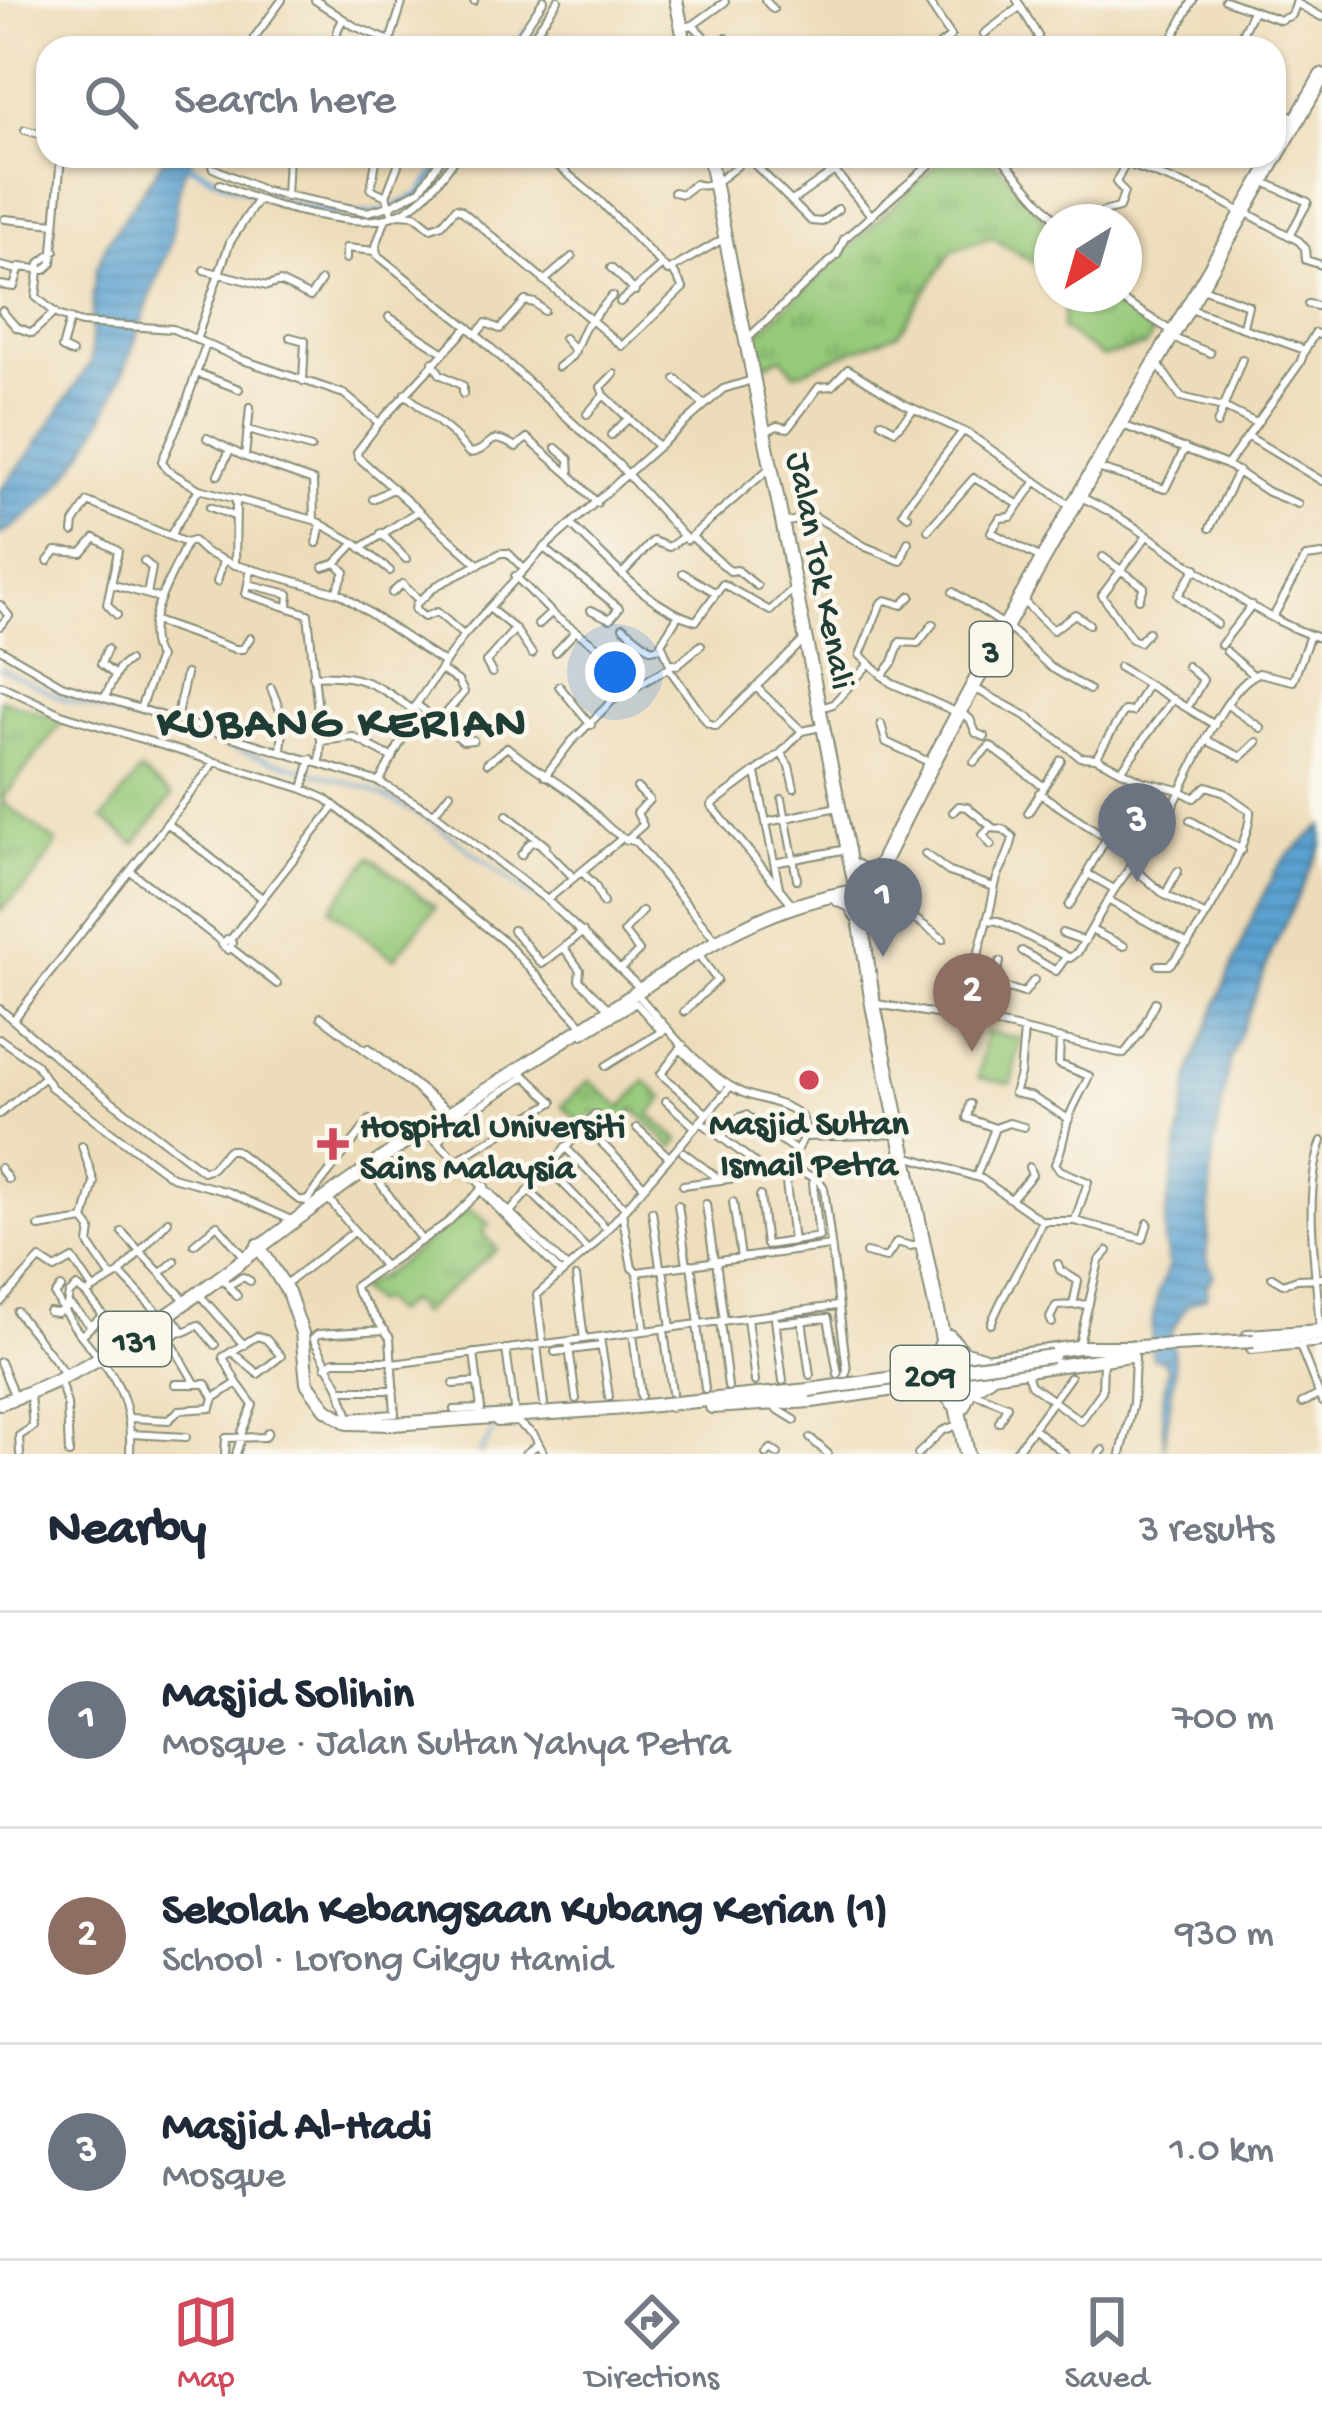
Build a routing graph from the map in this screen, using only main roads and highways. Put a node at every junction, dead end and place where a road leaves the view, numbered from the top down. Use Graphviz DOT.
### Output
graph roads {
  1 [pos="676,0"];
  2 [pos="687,36"];
  3 [pos="1322,76"];
  4 [pos="1322,88"];
  5 [pos="1286,140"];
  6 [pos="1286,150"];
  7 [pos="711,168"];
  8 [pos="1270,168"];
  9 [pos="1276,168"];
  10 [pos="1245,213"];
  11 [pos="1190,311"];
  12 [pos="1174,336"];
  13 [pos="1129,416"];
  14 [pos="1077,502"];
  15 [pos="1006,626"];
  16 [pos="960,712"];
  17 [pos="851,859"];
  18 [pos="883,867"];
  19 [pos="862,892"];
  20 [pos="834,896"];
  21 [pos="863,923"];
  22 [pos="638,990"];
  23 [pos="876,1004"];
  24 [pos="587,1025"];
  25 [pos="448,1114"];
  26 [pos="426,1128"];
  27 [pos="326,1192"];
  28 [pos="264,1245"];
  29 [pos="225,1277"];
  30 [pos="1321,1335"];
  31 [pos="945,1338"];
  32 [pos="1135,1352"];
  33 [pos="979,1360"];
  34 [pos="938,1366"];
  35 [pos="958,1383"];
  36 [pos="313,1392"];
  37 [pos="709,1399"];
  38 [pos="0,1403"];
  39 [pos="959,1407"];
  40 [pos="969,1454"];
  1 -- 2 [label="main road"];
  3 -- 5 [label="highway, 3"];
  4 -- 6 [label="highway, 3"];
  7 -- 17 [label="main road, Jalan Tok Kenali"];
  8 -- 10 [label="highway, 3"];
  9 -- 10 [label="highway, 3"];
  10 -- 11 [label="highway, 3"];
  10 -- 11 [label="highway, 3"];
  11 -- 12 [label="highway, 3"];
  12 -- 13 [label="highway, 3"];
  12 -- 13 [label="highway, 3"];
  13 -- 14 [label="highway, 3"];
  13 -- 14 [label="highway, 3"];
  14 -- 15 [label="highway, 3"];
  14 -- 15 [label="highway, 3"];
  15 -- 16 [label="highway, 3"];
  15 -- 16 [label="highway, 3"];
  16 -- 18 [label="highway, 3"];
  16 -- 18 [label="highway, 3"];
  17 -- 18 [label="highway"];
  17 -- 19 [label="main road, Jalan Tok Kenali"];
  17 -- 20 [label="main road"];
  18 -- 19 [label="highway, 3"];
  19 -- 20 [label="main road, 131"];
  19 -- 21 [label="highway"];
  20 -- 21 [label="highway"];
  20 -- 22 [label="main road, 131"];
  21 -- 23 [label="highway"];
  22 -- 24 [label="main road, 131"];
  22 -- 24 [label="main road, 131"];
  23 -- 31 [label="highway"];
  23 -- 31 [label="highway"];
  24 -- 25 [label="main road, 131"];
  24 -- 25 [label="main road, 131"];
  25 -- 26 [label="main road, 131"];
  26 -- 27 [label="main road, 131"];
  26 -- 27 [label="main road, 131"];
  27 -- 28 [label="main road, 131"];
  27 -- 28 [label="main road, 131"];
  28 -- 29 [label="main road, 131"];
  28 -- 29 [label="main road, 131"];
  28 -- 36 [label="main road"];
  28 -- 36 [label="main road"];
  29 -- 38 [label="main road, 131"];
  30 -- 32 [label="main road, 209, bridge"];
  31 -- 33 [label="highway"];
  31 -- 34 [label="highway"];
  31 -- 34 [label="highway"];
  32 -- 33 [label="main road"];
  32 -- 35 [label="main road"];
  32 -- 37 [label="main road, 209, bridge"];
  33 -- 34 [label="main road"];
  33 -- 35 [label="main road"];
  34 -- 35 [label="highway"];
  34 -- 35 [label="main road"];
  34 -- 37 [label="main road"];
  35 -- 37 [label="main road"];
  35 -- 39 [label="highway"];
  35 -- 39 [label="highway"];
  36 -- 37 [label="main road, 209"];
  39 -- 40 [label="highway"];
  39 -- 40 [label="highway"];
}
